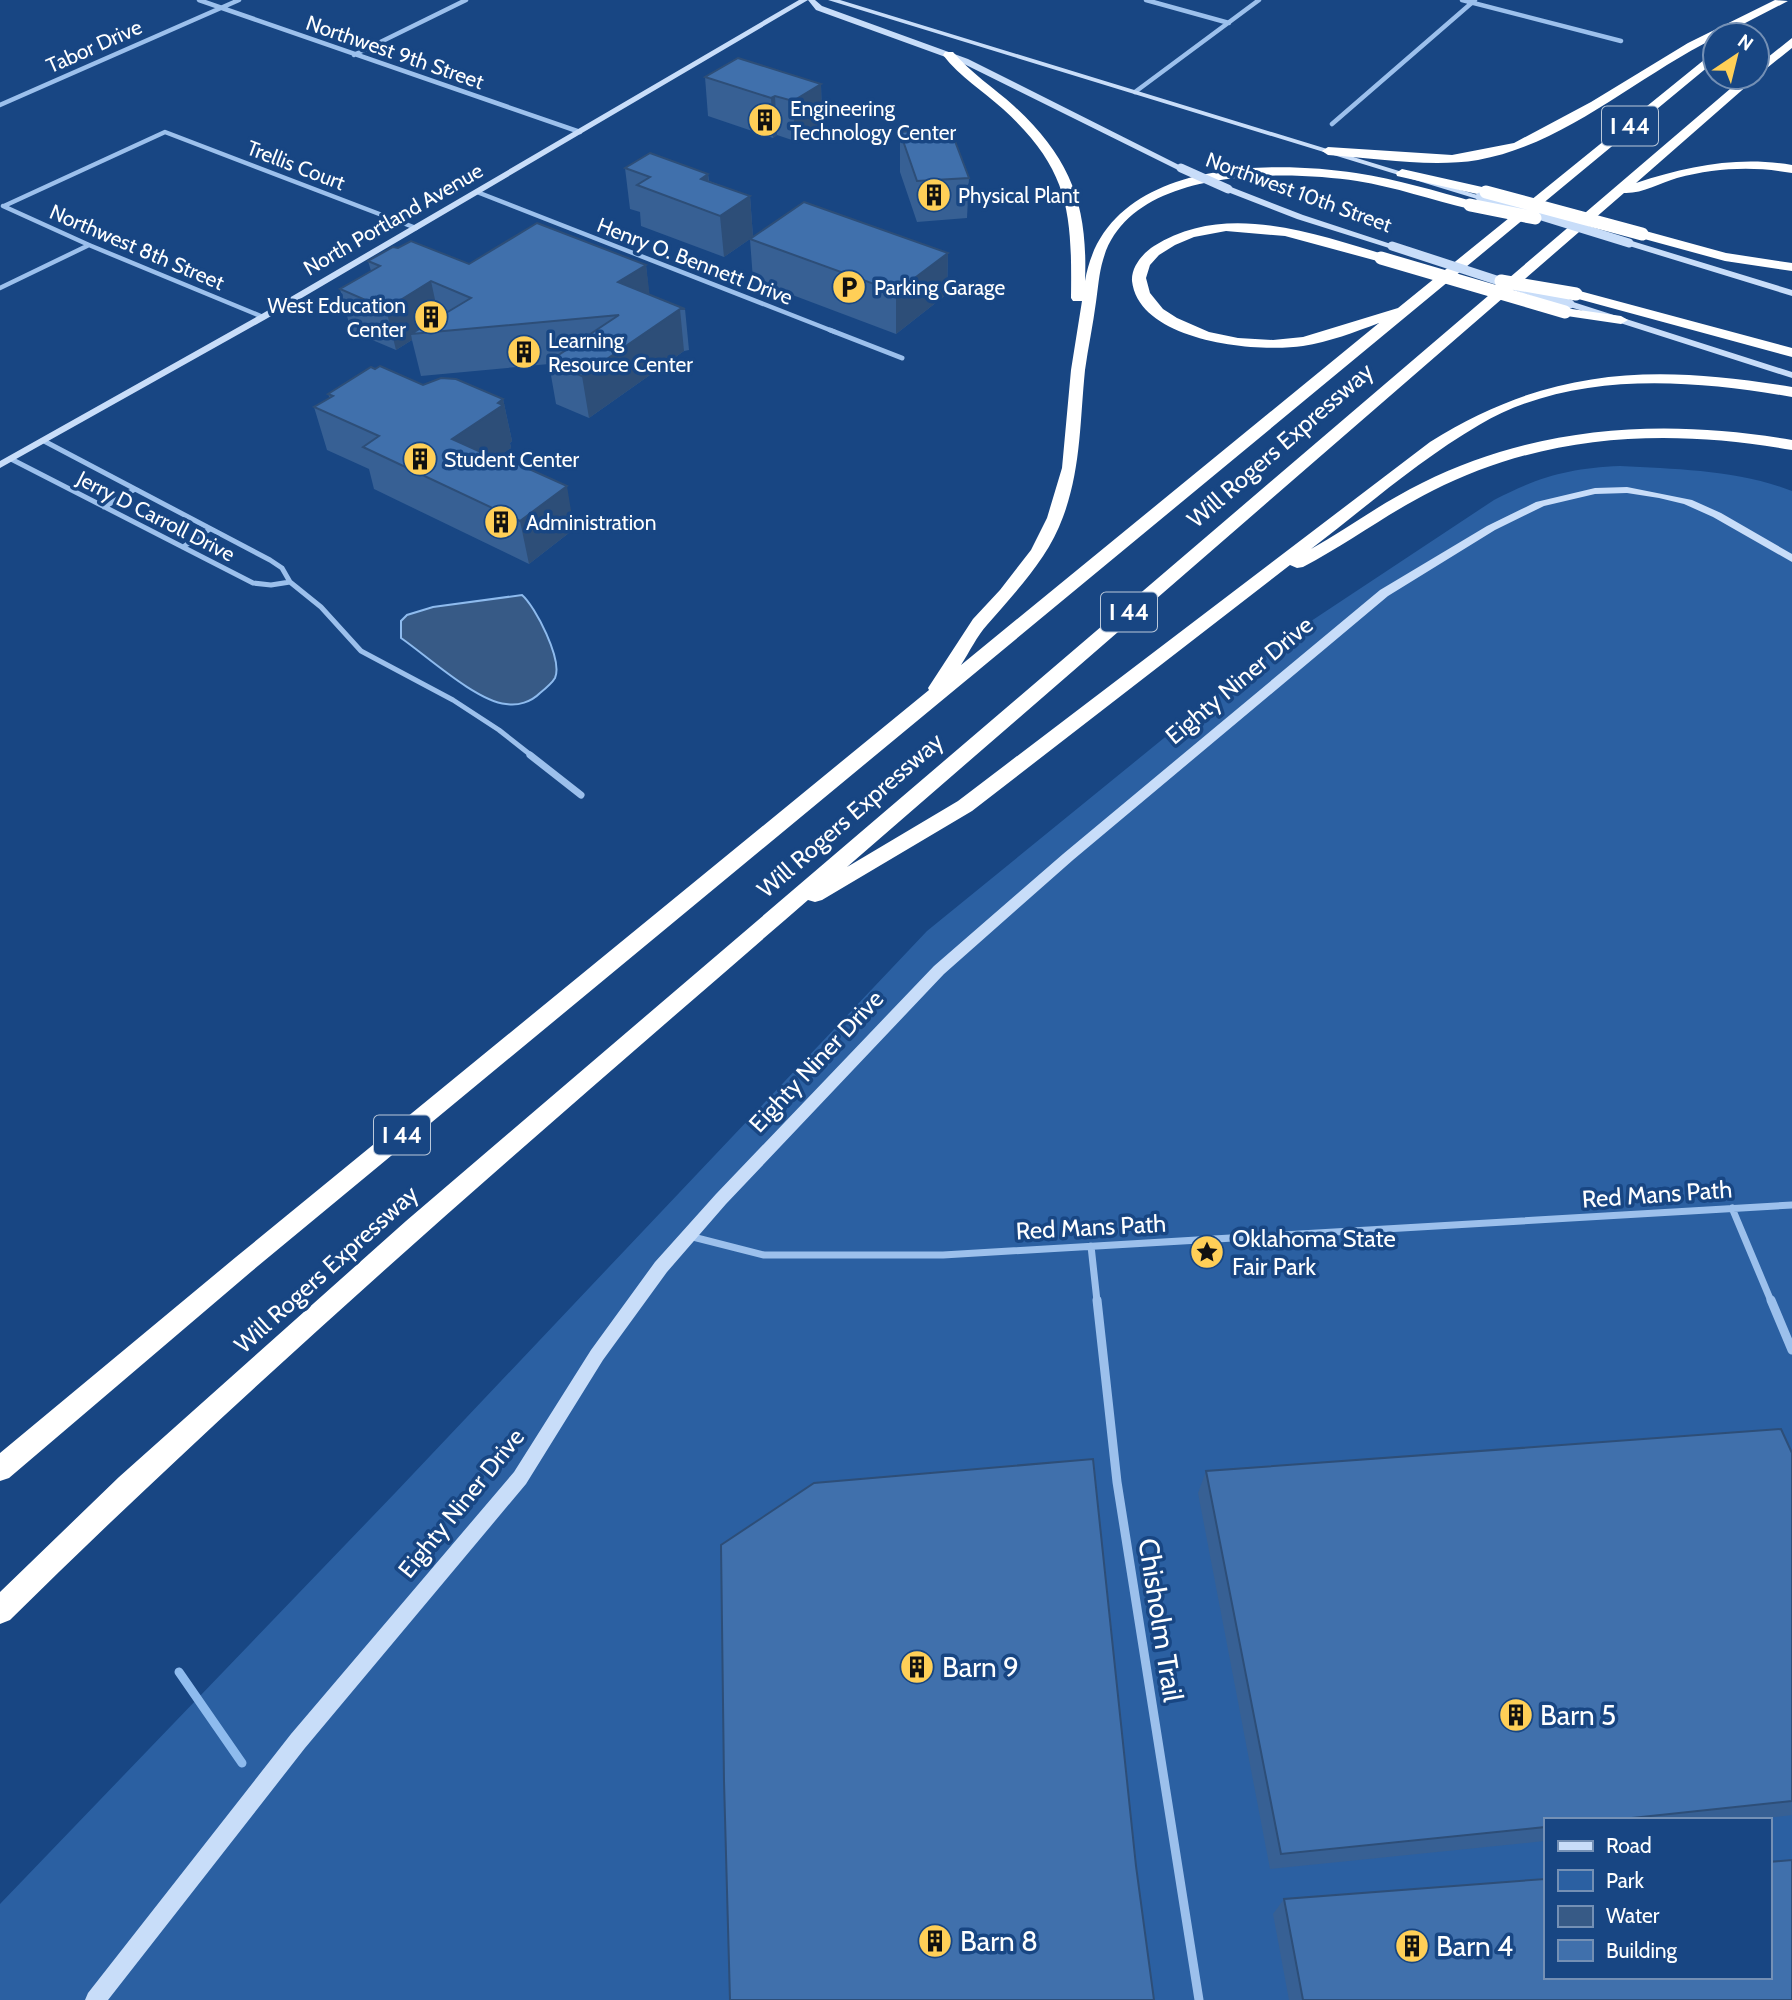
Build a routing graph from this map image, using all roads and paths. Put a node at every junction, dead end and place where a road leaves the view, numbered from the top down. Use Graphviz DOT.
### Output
graph roads {
  1 [pos="200,0"];
  2 [pos="239,0"];
  3 [pos="466,0"];
  4 [pos="804,0"];
  5 [pos="811,0"];
  6 [pos="832,0"];
  7 [pos="1146,0"];
  8 [pos="1259,0"];
  9 [pos="1462,0"];
  10 [pos="1782,0"];
  11 [pos="1474,1"];
  12 [pos="222,8"];
  13 [pos="1757,21"];
  14 [pos="1229,23"];
  15 [pos="1620,41"];
  16 [pos="1792,42"];
  17 [pos="355,55"];
  18 [pos="949,55"];
  19 [pos="1771,60"];
  20 [pos="1701,67"];
  21 [pos="1735,91"];
  22 [pos="1135,92"];
  23 [pos="0,105"];
  24 [pos="1332,124"];
  25 [pos="580,132"];
  26 [pos="1328,152"];
  27 [pos="1387,169"];
  28 [pos="1792,169"];
  29 [pos="477,192"];
  30 [pos="1615,194"];
  31 [pos="1479,198"];
  32 [pos="2,205"];
  33 [pos="1574,226"];
  34 [pos="416,228"];
  35 [pos="89,245"];
  36 [pos="1792,267"];
  37 [pos="1495,280"];
  38 [pos="0,288"];
  39 [pos="1792,293"];
  40 [pos="1570,304"];
  41 [pos="1408,308"];
  42 [pos="263,317"];
  43 [pos="1621,320"];
  44 [pos="1792,353"];
  45 [pos="902,358"];
  46 [pos="1079,370"];
  47 [pos="1792,374"];
  48 [pos="1792,392"];
  49 [pos="44,441"];
  50 [pos="1792,444"];
  51 [pos="11,459"];
  52 [pos="0,466"];
  53 [pos="135,489"];
  54 [pos="104,507"];
  55 [pos="210,528"];
  56 [pos="183,547"];
  57 [pos="1792,559"];
  58 [pos="290,582"];
  59 [pos="1257,582"];
  60 [pos="926,705"];
  61 [pos="581,795"];
  62 [pos="764,926"];
  63 [pos="1792,1205"];
  64 [pos="1732,1209"];
  65 [pos="688,1236"];
  66 [pos="1091,1246"];
  67 [pos="1792,1350"];
  68 [pos="0,1469"];
  69 [pos="0,1611"];
  70 [pos="95,2000"];
  71 [pos="1199,2000"];
  1 -- 12 [label="street, Northwest 9th Street"];
  2 -- 12 [label="street, Tabor Drive"];
  3 -- 17 [label="street"];
  4 -- 25 [label="main road, North Portland Avenue"];
  5 -- 18 [label="main road, Northwest 10th Street"];
  6 -- 22 [label="main road, Northwest 10th Street"];
  7 -- 14 [label="street"];
  8 -- 14 [label="street"];
  9 -- 11 [label="street"];
  10 -- 13 [label="highway"];
  10 -- 26 [label="highway"];
  11 -- 15 [label="street"];
  11 -- 24 [label="street"];
  12 -- 17 [label="street, Northwest 9th Street"];
  12 -- 23 [label="street, Tabor Drive"];
  14 -- 22 [label="street"];
  16 -- 19 [label="highway"];
  17 -- 25 [label="street, Northwest 9th Street"];
  18 -- 37 [label="main road, Northwest 10th Street, bridge"];
  18 -- 46 [label="highway"];
  20 -- 41 [label="highway, Will Rogers Expressway / I 44"];
  21 -- 30 [label="highway, Will Rogers Expressway / I 44"];
  22 -- 26 [label="main road, Northwest 10th Street"];
  25 -- 29 [label="main road, North Portland Avenue"];
  26 -- 27 [label="main road, Northwest 10th Street"];
  27 -- 31 [label="highway"];
  28 -- 30 [label="highway"];
  29 -- 34 [label="main road, North Portland Avenue"];
  29 -- 45 [label="street, Henry O. Bennett Drive"];
  30 -- 62 [label="highway, Will Rogers Expressway / I 44"];
  31 -- 33 [label="highway, bridge"];
  31 -- 36 [label="highway, bridge"];
  31 -- 46 [label="highway"];
  32 -- 34 [label="street, Trellis Court"];
  32 -- 35 [label="street, Northwest 8th Street"];
  33 -- 39 [label="main road, bridge"];
  34 -- 42 [label="main road, North Portland Avenue"];
  35 -- 38 [label="street"];
  35 -- 42 [label="street, Northwest 8th Street"];
  37 -- 40 [label="highway, bridge"];
  40 -- 41 [label="highway, bridge"];
  40 -- 43 [label="highway"];
  40 -- 44 [label="highway"];
  41 -- 60 [label="highway, Will Rogers Expressway / I 44"];
  42 -- 49 [label="main road, North Portland Avenue"];
  43 -- 47 [label="main road"];
  46 -- 60 [label="highway"];
  48 -- 59 [label="highway"];
  49 -- 51 [label="main road, North Portland Avenue"];
  49 -- 53 [label="street, Jerry D Carroll Drive"];
  50 -- 59 [label="highway"];
  51 -- 52 [label="main road, North Portland Avenue"];
  51 -- 54 [label="street, Jerry D Carroll Drive"];
  53 -- 54 [label="street"];
  53 -- 55 [label="street, Jerry D Carroll Drive"];
  54 -- 56 [label="street, Jerry D Carroll Drive"];
  55 -- 56 [label="street"];
  55 -- 58 [label="street, Jerry D Carroll Drive"];
  56 -- 58 [label="street, Jerry D Carroll Drive"];
  57 -- 65 [label="main road, Eighty Niner Drive"];
  58 -- 61 [label="street, Jerry D Carroll Drive"];
  59 -- 62 [label="highway"];
  60 -- 68 [label="highway, Will Rogers Expressway / I 44"];
  62 -- 69 [label="highway, Will Rogers Expressway / I 44"];
  63 -- 64 [label="street, Red Mans Path"];
  64 -- 66 [label="street, Red Mans Path"];
  64 -- 67 [label="street"];
  65 -- 66 [label="street, Red Mans Path"];
  65 -- 70 [label="main road, Eighty Niner Drive"];
  66 -- 71 [label="street, Chisholm Trail"];
}
